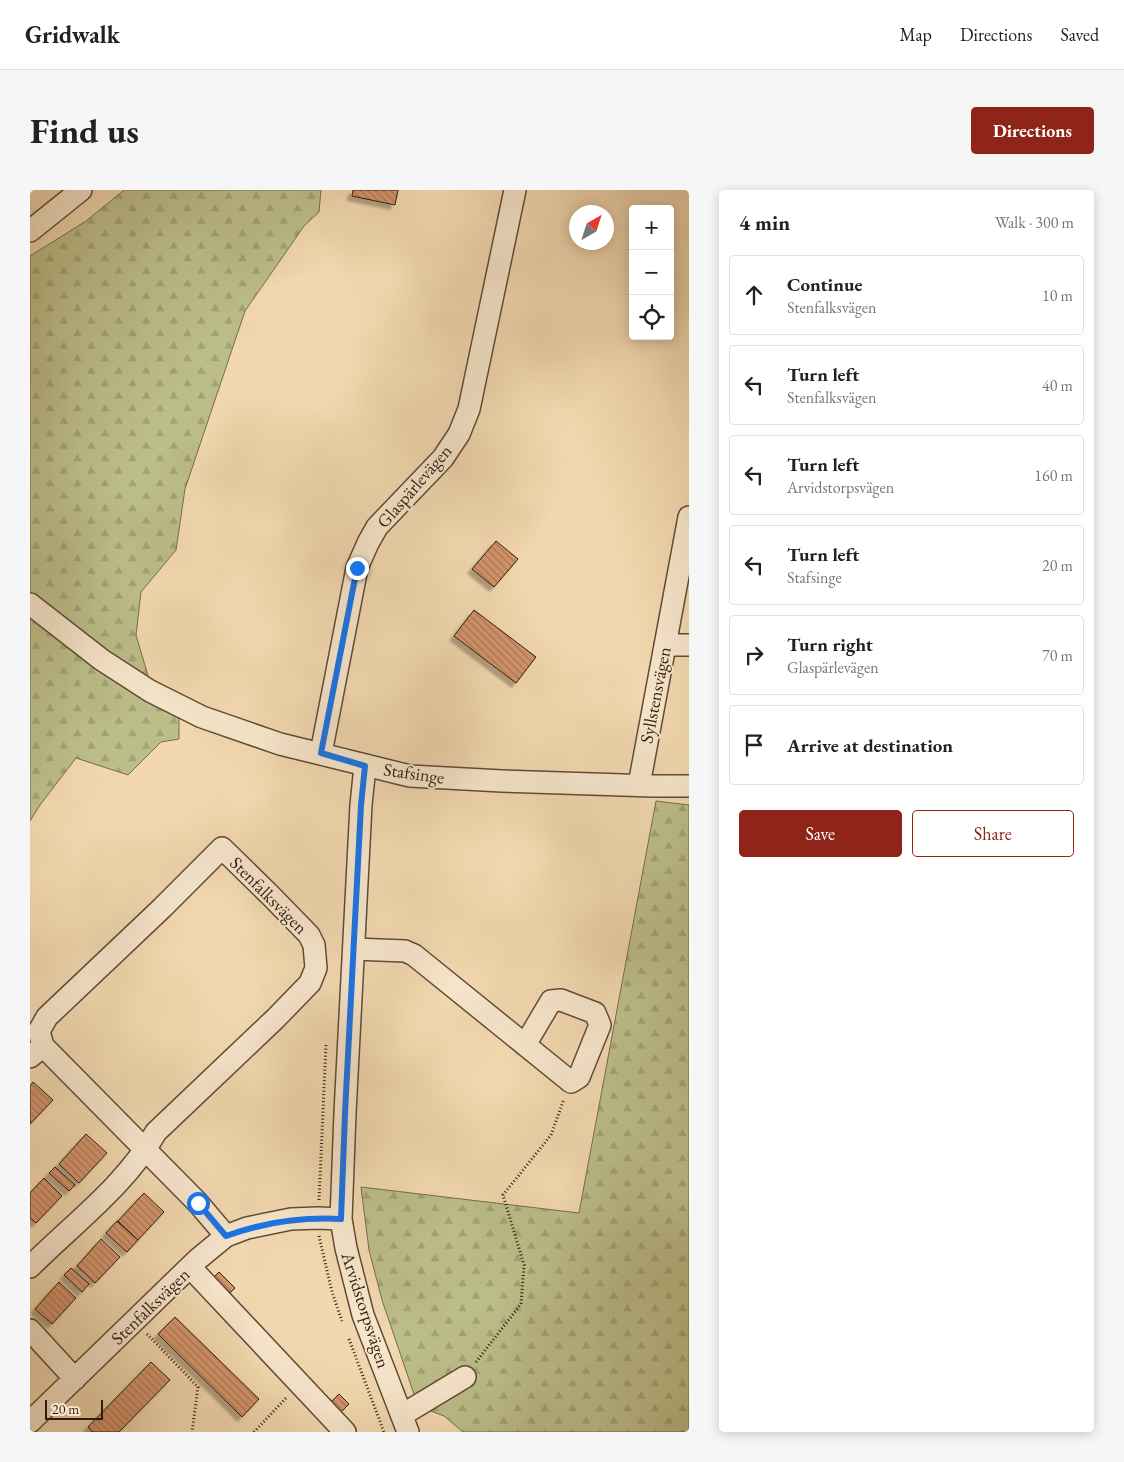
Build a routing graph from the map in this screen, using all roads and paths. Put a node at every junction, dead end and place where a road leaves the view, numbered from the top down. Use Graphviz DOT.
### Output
graph roads {
  1 [pos="81,190"];
  2 [pos="515,190"];
  3 [pos="30,231"];
  4 [pos="689,517"];
  5 [pos="30,604"];
  6 [pos="665,645"];
  7 [pos="689,645"];
  8 [pos="321,753"];
  9 [pos="365,766"];
  10 [pos="639,785"];
  11 [pos="689,786"];
  12 [pos="354,949"];
  13 [pos="525,1045"];
  14 [pos="36,1052"];
  15 [pos="571,1082"];
  16 [pos="146,1150"];
  17 [pos="341,1219"];
  18 [pos="226,1236"];
  19 [pos="30,1266"];
  20 [pos="190,1267"];
  21 [pos="134,1321"];
  22 [pos="30,1330"];
  23 [pos="465,1377"];
  24 [pos="75,1379"];
  25 [pos="299,1384"];
  26 [pos="30,1422"];
  27 [pos="405,1424"];
  28 [pos="192,1432"];
  29 [pos="254,1432"];
  30 [pos="345,1432"];
  1 -- 3 [label="street"];
  2 -- 8 [label="street, Glaspärlevägen"];
  4 -- 6 [label="street, Syllstensvägen"];
  5 -- 8 [label="street, Stafsinge"];
  6 -- 7 [label="street"];
  6 -- 10 [label="street, Syllstensvägen"];
  8 -- 9 [label="street, Stafsinge"];
  9 -- 10 [label="street, Stafsinge"];
  9 -- 12 [label="street, Arvidstorpsvägen"];
  10 -- 11 [label="street, Stafsinge"];
  12 -- 13 [label="street"];
  12 -- 17 [label="street, Arvidstorpsvägen"];
  13 -- 15 [label="street"];
  13 -- 15 [label="street"];
  14 -- 16 [label="street, Stenfalksvägen"];
  14 -- 16 [label="street, Stenfalksvägen"];
  15 -- 23 [label="path"];
  16 -- 18 [label="street, Stenfalksvägen"];
  16 -- 19 [label="street, Stenfalksvägen"];
  17 -- 18 [label="street, Stenfalksvägen"];
  17 -- 27 [label="street, Arvidstorpsvägen"];
  18 -- 20 [label="street, Stenfalksvägen"];
  20 -- 21 [label="street, Stenfalksvägen"];
  20 -- 25 [label="street"];
  21 -- 24 [label="street, Stenfalksvägen"];
  21 -- 28 [label="path"];
  22 -- 24 [label="street"];
  23 -- 27 [label="street"];
  24 -- 26 [label="street, Stenfalksvägen"];
  25 -- 29 [label="path"];
  25 -- 30 [label="street"];
}
